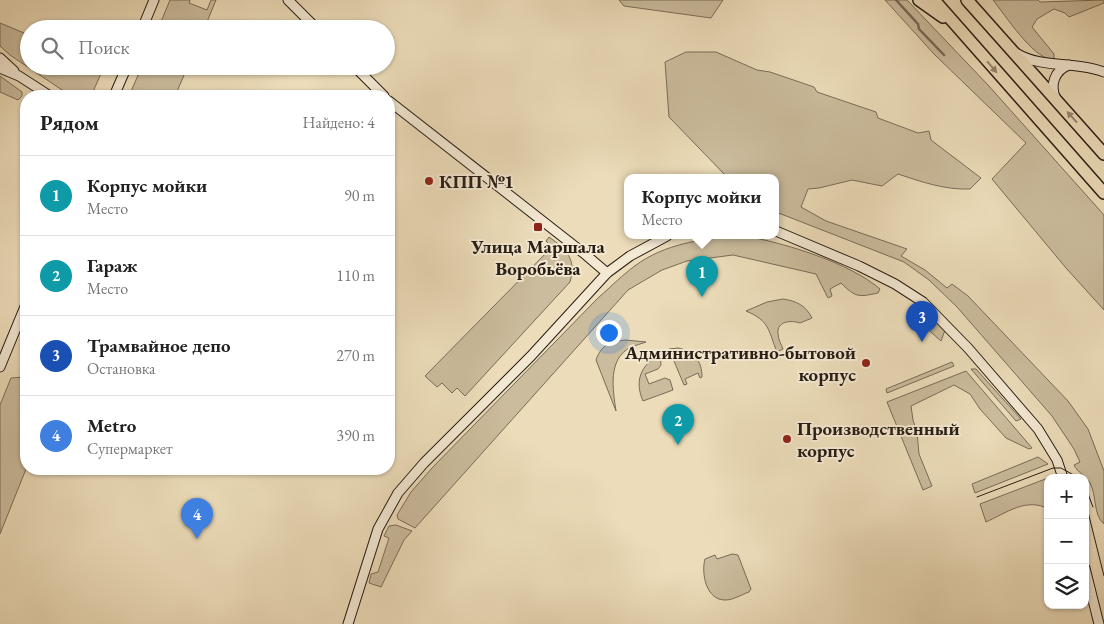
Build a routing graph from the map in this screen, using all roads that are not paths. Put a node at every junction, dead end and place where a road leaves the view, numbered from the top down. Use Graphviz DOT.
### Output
graph roads {
  1 [pos="154,0"];
  2 [pos="288,0"];
  3 [pos="919,0"];
  4 [pos="934,0"];
  5 [pos="967,0"];
  6 [pos="146,20"];
  7 [pos="308,20"];
  8 [pos="960,30"];
  9 [pos="1012,50"];
  10 [pos="0,58"];
  11 [pos="1071,65"];
  12 [pos="0,68"];
  13 [pos="1104,72"];
  14 [pos="122,75"];
  15 [pos="363,75"];
  16 [pos="19,76"];
  17 [pos="41,90"];
  18 [pos="116,90"];
  19 [pos="378,90"];
  20 [pos="1057,101"];
  21 [pos="395,106"];
  22 [pos="1104,154"];
  23 [pos="1104,193"];
  24 [pos="779,232"];
  25 [pos="661,239"];
  26 [pos="607,273"];
  27 [pos="20,319"];
  28 [pos="0,367"];
  29 [pos="1062,474"];
  30 [pos="1089,584"];
  31 [pos="348,624"];
  32 [pos="1099,624"];
  1 -- 6 [label="street"];
  2 -- 7 [label="street"];
  3 -- 8 [label="highway"];
  4 -- 8 [label="highway"];
  5 -- 9 [label="highway"];
  8 -- 23 [label="highway, one-way"];
  9 -- 11 [label="street"];
  9 -- 20 [label="highway"];
  10 -- 16 [label="street"];
  11 -- 13 [label="street"];
  11 -- 20 [label="street"];
  12 -- 16 [label="street"];
  14 -- 18 [label="street"];
  15 -- 19 [label="street"];
  16 -- 17 [label="street"];
  22 -- 20 [label="highway, one-way"];
  21 -- 26 [label="street"];
  24 -- 29 [label="street"];
  25 -- 26 [label="street"];
  26 -- 31 [label="street"];
  27 -- 28 [label="street"];
  30 -- 32 [label="street"];
}
